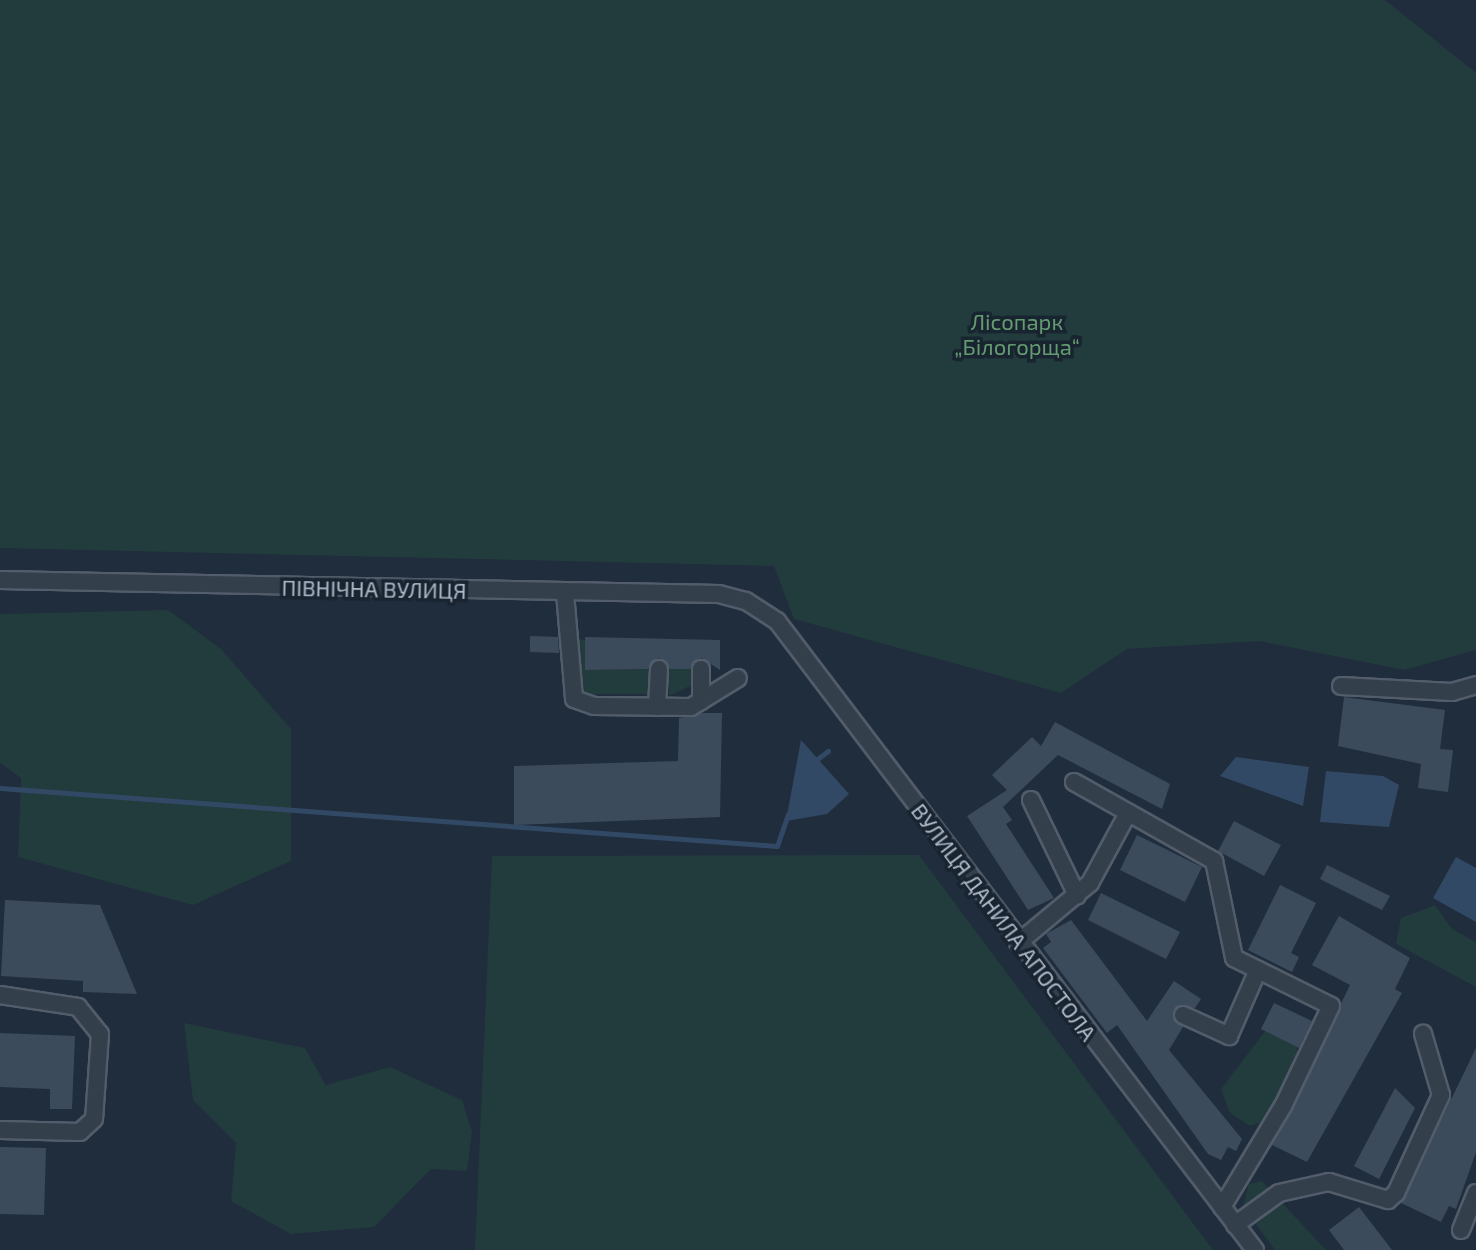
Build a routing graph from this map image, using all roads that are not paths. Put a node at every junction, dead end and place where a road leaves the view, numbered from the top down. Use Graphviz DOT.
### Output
graph roads {
  1 [pos="0,580"];
  2 [pos="565,593"];
  3 [pos="746,601"];
  4 [pos="659,669"];
  5 [pos="701,669"];
  6 [pos="738,678"];
  7 [pos="1476,685"];
  8 [pos="1341,686"];
  9 [pos="701,701"];
  10 [pos="657,707"];
  11 [pos="1074,782"];
  12 [pos="1031,800"];
  13 [pos="1128,813"];
  14 [pos="1077,895"];
  15 [pos="1018,943"];
  16 [pos="1258,970"];
  17 [pos="0,995"];
  18 [pos="1183,1015"];
  19 [pos="1423,1034"];
  20 [pos="0,1130"];
  21 [pos="1476,1193"];
  22 [pos="1222,1207"];
  23 [pos="1235,1225"];
  24 [pos="1461,1230"];
  25 [pos="1255,1250"];
  1 -- 2 [label="street, ПІВНІЧНА ВУЛИЦЯ"];
  2 -- 3 [label="street, ПІВНІЧНА ВУЛИЦЯ"];
  2 -- 10 [label="street"];
  3 -- 15 [label="street, ВУЛИЦЯ ДАНИЛА АПОСТОЛА"];
  4 -- 10 [label="street"];
  5 -- 9 [label="street"];
  6 -- 9 [label="street"];
  7 -- 8 [label="street"];
  9 -- 10 [label="street"];
  11 -- 13 [label="street"];
  12 -- 14 [label="street"];
  13 -- 14 [label="street"];
  13 -- 16 [label="street"];
  14 -- 15 [label="street"];
  15 -- 22 [label="street, ВУЛИЦЯ ДАНИЛА АПОСТОЛА"];
  16 -- 18 [label="street"];
  16 -- 22 [label="street"];
  17 -- 20 [label="street"];
  19 -- 23 [label="street"];
  21 -- 24 [label="street"];
  22 -- 23 [label="street, ВУЛИЦЯ ДАНИЛА АПОСТОЛА"];
  23 -- 25 [label="street, ВУЛИЦЯ ДАНИЛА АПОСТОЛА"];
}
